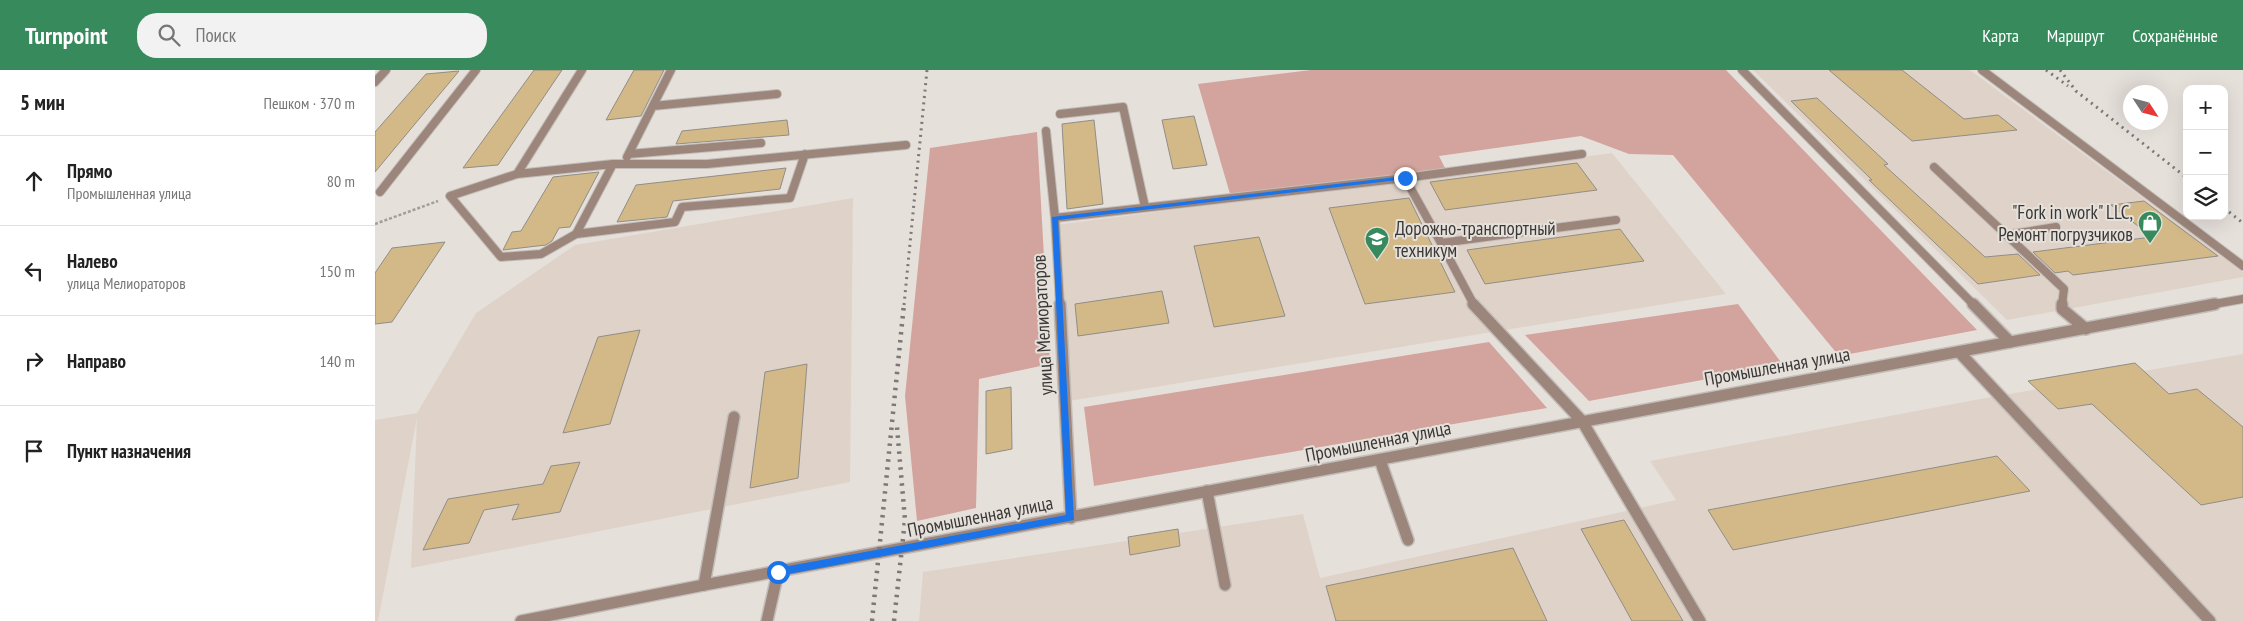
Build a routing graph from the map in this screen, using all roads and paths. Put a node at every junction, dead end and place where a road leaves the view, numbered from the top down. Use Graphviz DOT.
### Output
graph roads {
  1 [pos="386,70"];
  2 [pos="476,70"];
  3 [pos="582,70"];
  4 [pos="671,70"];
  5 [pos="1742,70"];
  6 [pos="1982,70"];
  7 [pos="375,82"];
  8 [pos="777,94"];
  9 [pos="653,106"];
  10 [pos="1061,114"];
  11 [pos="1046,130"];
  12 [pos="761,143"];
  13 [pos="906,145"];
  14 [pos="629,154"];
  15 [pos="805,154"];
  16 [pos="1581,154"];
  17 [pos="625,163"];
  18 [pos="613,164"];
  19 [pos="1935,168"];
  20 [pos="517,174"];
  21 [pos="1405,178"];
  22 [pos="380,192"];
  23 [pos="450,196"];
  24 [pos="1145,207"];
  25 [pos="1055,218"];
  26 [pos="1616,220"];
  27 [pos="375,224"];
  28 [pos="2057,227"];
  29 [pos="576,234"];
  30 [pos="2006,235"];
  31 [pos="1441,243"];
  32 [pos="2243,266"];
  33 [pos="2243,299"];
  34 [pos="2086,329"];
  35 [pos="2010,342"];
  36 [pos="1959,352"];
  37 [pos="734,417"];
  38 [pos="1582,421"];
  39 [pos="1381,460"];
  40 [pos="1207,491"];
  41 [pos="1071,518"];
  42 [pos="1408,540"];
  43 [pos="778,572"];
  44 [pos="703,585"];
  45 [pos="1225,585"];
  46 [pos="521,621"];
  47 [pos="767,621"];
  48 [pos="1700,621"];
  49 [pos="2210,621"];
  1 -- 7 [label="street"];
  2 -- 22 [label="street"];
  3 -- 20 [label="street"];
  4 -- 9 [label="street"];
  5 -- 35 [label="street"];
  6 -- 32 [label="street"];
  8 -- 9 [label="street"];
  9 -- 14 [label="street"];
  10 -- 24 [label="street"];
  11 -- 25 [label="street, улица Мелиораторов"];
  12 -- 14 [label="street"];
  13 -- 15 [label="street"];
  14 -- 17 [label="street"];
  15 -- 17 [label="street"];
  15 -- 29 [label="street"];
  16 -- 21 [label="street"];
  17 -- 18 [label="street"];
  18 -- 20 [label="street"];
  18 -- 29 [label="street"];
  19 -- 30 [label="street"];
  20 -- 23 [label="street"];
  21 -- 24 [label="street"];
  21 -- 31 [label="street"];
  23 -- 27 [label="path"];
  23 -- 29 [label="street"];
  24 -- 25 [label="street"];
  25 -- 41 [label="street, улица Мелиораторов"];
  26 -- 31 [label="street"];
  28 -- 30 [label="street"];
  30 -- 34 [label="street"];
  31 -- 38 [label="street"];
  33 -- 34 [label="street, Промышленная улица"];
  34 -- 35 [label="street, Промышленная улица"];
  35 -- 36 [label="street, Промышленная улица"];
  36 -- 38 [label="street, Промышленная улица"];
  36 -- 49 [label="street"];
  37 -- 44 [label="street"];
  38 -- 39 [label="street, Промышленная улица"];
  38 -- 48 [label="street"];
  39 -- 40 [label="street, Промышленная улица"];
  39 -- 42 [label="street"];
  40 -- 41 [label="street, Промышленная улица"];
  40 -- 45 [label="street"];
  41 -- 43 [label="street, Промышленная улица"];
  43 -- 44 [label="street, Промышленная улица"];
  43 -- 47 [label="street"];
  44 -- 46 [label="street, Промышленная улица"];
}
